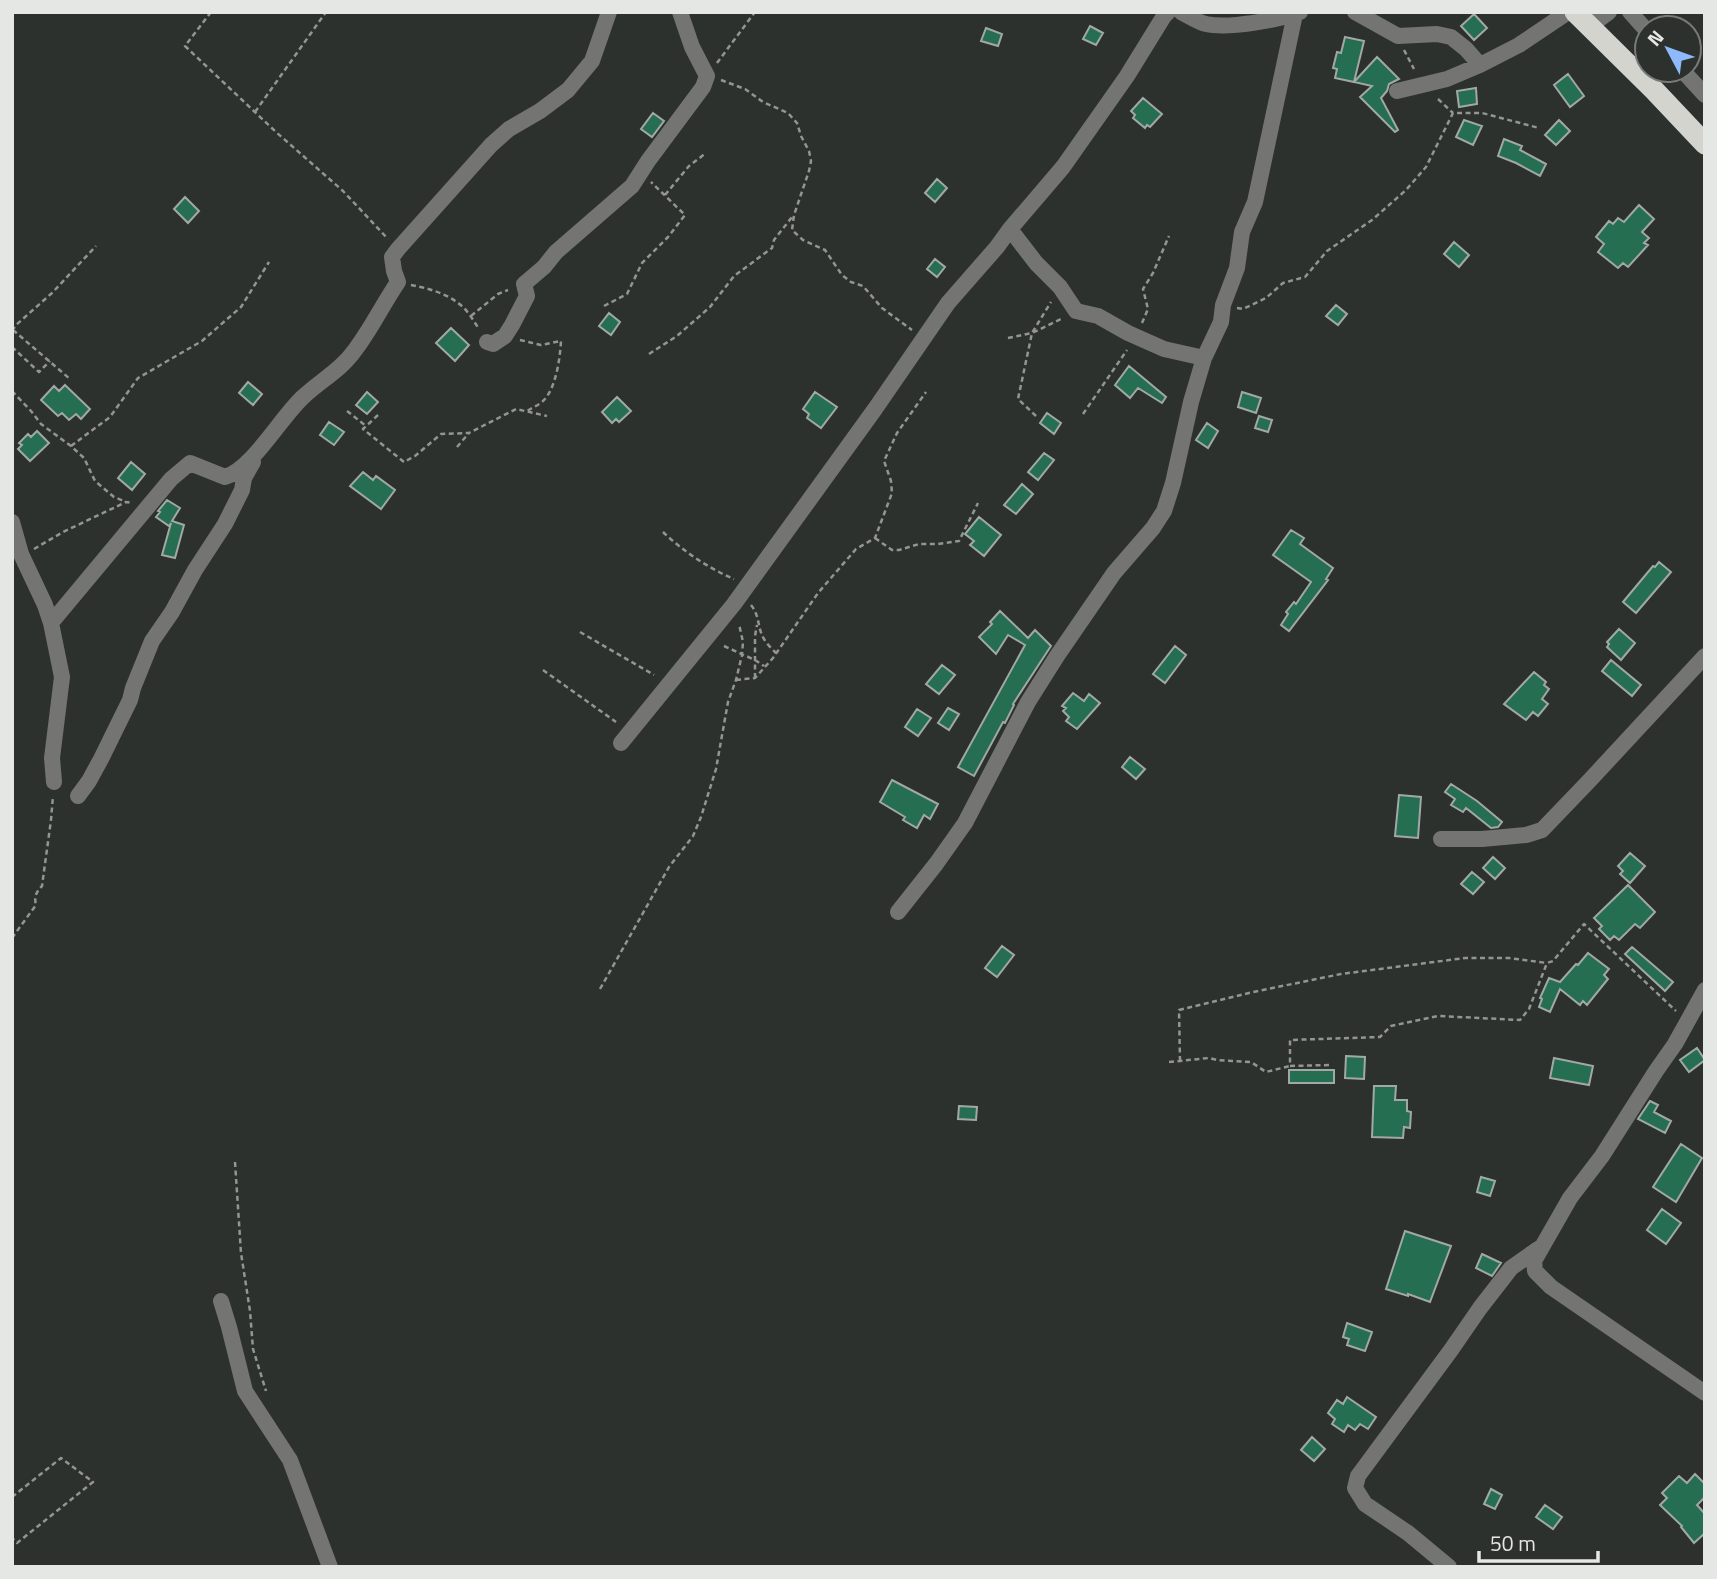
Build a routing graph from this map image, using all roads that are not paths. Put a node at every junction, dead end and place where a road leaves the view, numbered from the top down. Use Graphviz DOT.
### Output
graph roads {
  1 [pos="609,12"];
  2 [pos="680,12"];
  3 [pos="1168,12"];
  4 [pos="1181,12"];
  5 [pos="1355,12"];
  6 [pos="1568,12"];
  7 [pos="1609,12"];
  8 [pos="1297,13"];
  9 [pos="1582,19"];
  10 [pos="1479,65"];
  11 [pos="1397,91"];
  12 [pos="1705,144"];
  13 [pos="1010,229"];
  14 [pos="493,342"];
  15 [pos="1204,358"];
  16 [pos="261,447"];
  17 [pos="225,477"];
  18 [pos="242,490"];
  19 [pos="12,522"];
  20 [pos="51,624"];
  21 [pos="1705,656"];
  22 [pos="626,737"];
  23 [pos="54,782"];
  24 [pos="78,796"];
  25 [pos="1441,839"];
  26 [pos="898,912"];
  27 [pos="1705,990"];
  28 [pos="1541,1247"];
  29 [pos="221,1301"];
  30 [pos="1705,1393"];
  31 [pos="330,1567"];
  32 [pos="1449,1567"];
  1 -- 16 [label="street"];
  2 -- 14 [label="street"];
  3 -- 13 [label="street"];
  4 -- 8 [label="street"];
  5 -- 10 [label="street"];
  6 -- 10 [label="street"];
  7 -- 9 [label="street"];
  8 -- 15 [label="street"];
  9 -- 12 [label="highway"];
  10 -- 11 [label="street"];
  13 -- 15 [label="street"];
  13 -- 22 [label="street"];
  15 -- 26 [label="street"];
  16 -- 17 [label="street"];
  16 -- 18 [label="street"];
  17 -- 18 [label="street"];
  17 -- 20 [label="street"];
  18 -- 24 [label="street"];
  19 -- 20 [label="street"];
  20 -- 23 [label="street"];
  21 -- 25 [label="street"];
  27 -- 28 [label="street"];
  28 -- 30 [label="street"];
  28 -- 32 [label="street"];
  29 -- 31 [label="street"];
}
